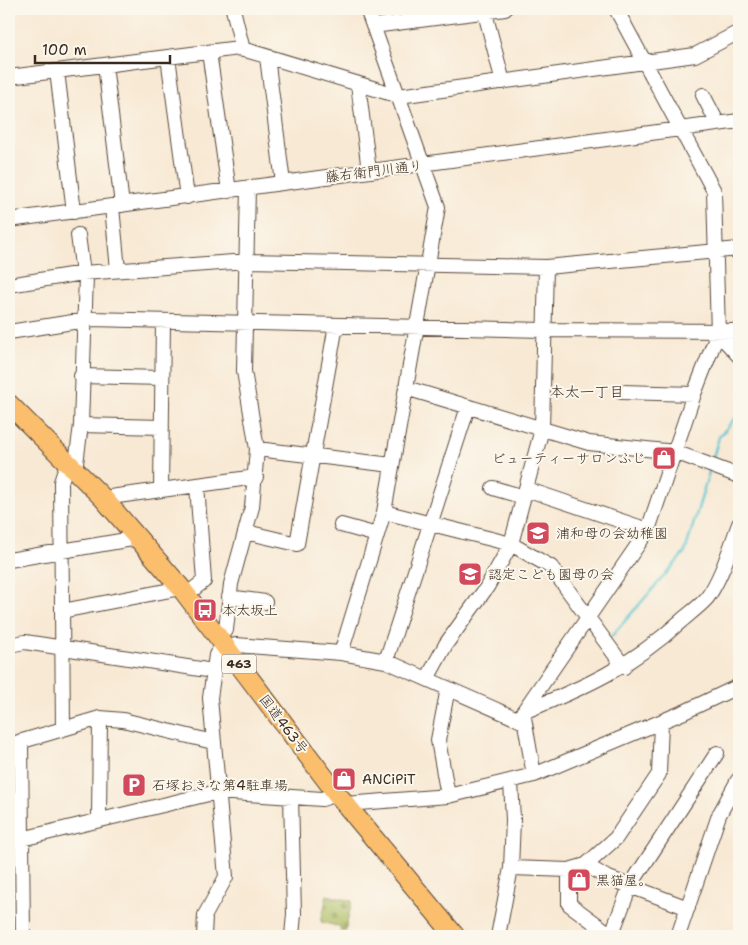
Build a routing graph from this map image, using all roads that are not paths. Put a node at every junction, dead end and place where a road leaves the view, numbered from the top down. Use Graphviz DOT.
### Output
graph roads {
  1 [pos="233,9"];
  2 [pos="367,9"];
  3 [pos="505,9"];
  4 [pos="616,9"];
  5 [pos="485,10"];
  6 [pos="373,26"];
  7 [pos="739,32"];
  8 [pos="243,50"];
  9 [pos="209,52"];
  10 [pos="168,57"];
  11 [pos="267,57"];
  12 [pos="645,63"];
  13 [pos="105,65"];
  14 [pos="57,71"];
  15 [pos="9,76"];
  16 [pos="503,82"];
  17 [pos="358,84"];
  18 [pos="703,95"];
  19 [pos="399,96"];
  20 [pos="739,121"];
  21 [pos="718,124"];
  22 [pos="682,129"];
  23 [pos="423,165"];
  24 [pos="369,171"];
  25 [pos="283,183"];
  26 [pos="248,188"];
  27 [pos="228,191"];
  28 [pos="187,197"];
  29 [pos="117,206"];
  30 [pos="74,212"];
  31 [pos="9,220"];
  32 [pos="78,235"];
  33 [pos="739,249"];
  34 [pos="716,252"];
  35 [pos="248,261"];
  36 [pos="428,265"];
  37 [pos="546,267"];
  38 [pos="118,270"];
  39 [pos="83,273"];
  40 [pos="9,285"];
  41 [pos="84,320"];
  42 [pos="164,322"];
  43 [pos="246,324"];
  44 [pos="336,325"];
  45 [pos="417,326"];
  46 [pos="543,330"];
  47 [pos="9,332"];
  48 [pos="739,332"];
  49 [pos="718,333"];
  50 [pos="739,356"];
  51 [pos="82,376"];
  52 [pos="162,378"];
  53 [pos="406,388"];
  54 [pos="621,392"];
  55 [pos="694,394"];
  56 [pos="9,404"];
  57 [pos="468,407"];
  58 [pos="82,425"];
  59 [pos="162,427"];
  60 [pos="542,429"];
  61 [pos="258,449"];
  62 [pos="675,452"];
  63 [pos="313,456"];
  64 [pos="392,465"];
  65 [pos="71,468"];
  66 [pos="739,476"];
  67 [pos="256,477"];
  68 [pos="197,485"];
  69 [pos="493,488"];
  70 [pos="161,490"];
  71 [pos="525,493"];
  72 [pos="103,498"];
  73 [pos="384,512"];
  74 [pos="431,524"];
  75 [pos="739,524"];
  76 [pos="341,525"];
  77 [pos="648,530"];
  78 [pos="246,532"];
  79 [pos="377,535"];
  80 [pos="138,538"];
  81 [pos="511,544"];
  82 [pos="61,551"];
  83 [pos="9,560"];
  84 [pos="183,592"];
  85 [pos="229,597"];
  86 [pos="265,602"];
  87 [pos="62,610"];
  88 [pos="588,618"];
  89 [pos="223,643"];
  90 [pos="9,645"];
  91 [pos="62,648"];
  92 [pos="342,653"];
  93 [pos="386,661"];
  94 [pos="624,667"];
  95 [pos="214,671"];
  96 [pos="427,679"];
  97 [pos="739,686"];
  98 [pos="448,688"];
  99 [pos="523,717"];
  100 [pos="100,718"];
  101 [pos="661,722"];
  102 [pos="63,729"];
  103 [pos="213,742"];
  104 [pos="15,743"];
  105 [pos="717,753"];
  106 [pos="534,775"];
  107 [pos="738,780"];
  108 [pos="511,782"];
  109 [pos="217,792"];
  110 [pos="448,796"];
  111 [pos="291,797"];
  112 [pos="341,799"];
  113 [pos="100,819"];
  114 [pos="15,840"];
  115 [pos="586,865"];
  116 [pos="511,868"];
  117 [pos="569,870"];
  118 [pos="630,886"];
  119 [pos="688,908"];
  120 [pos="611,935"];
  121 [pos="23,936"];
  122 [pos="204,936"];
  123 [pos="292,936"];
  124 [pos="455,936"];
  125 [pos="498,936"];
  126 [pos="678,936"];
  1 -- 8 [label="street"];
  2 -- 6 [label="street"];
  3 -- 5 [label="street"];
  4 -- 12 [label="street"];
  5 -- 6 [label="street"];
  5 -- 16 [label="street"];
  6 -- 19 [label="street"];
  7 -- 12 [label="street"];
  8 -- 9 [label="street"];
  8 -- 11 [label="street"];
  9 -- 10 [label="street"];
  9 -- 27 [label="street"];
  10 -- 13 [label="street"];
  10 -- 28 [label="street"];
  11 -- 17 [label="street"];
  11 -- 25 [label="street"];
  12 -- 16 [label="street"];
  12 -- 22 [label="street"];
  13 -- 14 [label="street"];
  13 -- 29 [label="street"];
  14 -- 15 [label="street"];
  14 -- 30 [label="street"];
  16 -- 19 [label="street"];
  17 -- 19 [label="street"];
  17 -- 24 [label="street"];
  18 -- 21 [label="street"];
  19 -- 23 [label="street"];
  20 -- 21 [label="street, 藤右衛門川通り"];
  21 -- 22 [label="street, 藤右衛門川通り"];
  22 -- 23 [label="street, 藤右衛門川通り"];
  22 -- 34 [label="street"];
  23 -- 24 [label="street, 藤右衛門川通り"];
  23 -- 36 [label="street"];
  24 -- 25 [label="street, 藤右衛門川通り"];
  25 -- 26 [label="street, 藤右衛門川通り"];
  26 -- 27 [label="street, 藤右衛門川通り"];
  26 -- 35 [label="street"];
  27 -- 28 [label="street, 藤右衛門川通り"];
  28 -- 29 [label="street, 藤右衛門川通り"];
  29 -- 30 [label="street, 藤右衛門川通り"];
  29 -- 38 [label="street"];
  30 -- 31 [label="street, 藤右衛門川通り"];
  32 -- 39 [label="street"];
  33 -- 34 [label="street"];
  34 -- 37 [label="street"];
  34 -- 49 [label="street"];
  35 -- 36 [label="street"];
  35 -- 38 [label="street"];
  35 -- 43 [label="street"];
  36 -- 37 [label="street"];
  36 -- 45 [label="street"];
  37 -- 46 [label="street"];
  38 -- 39 [label="street"];
  39 -- 40 [label="street"];
  39 -- 41 [label="street"];
  41 -- 42 [label="street"];
  41 -- 47 [label="street"];
  41 -- 51 [label="street"];
  42 -- 43 [label="street"];
  42 -- 52 [label="street"];
  43 -- 44 [label="street"];
  43 -- 61 [label="street"];
  44 -- 45 [label="street"];
  44 -- 63 [label="street"];
  45 -- 46 [label="street"];
  45 -- 53 [label="street"];
  46 -- 49 [label="street"];
  46 -- 60 [label="street"];
  48 -- 49 [label="street"];
  49 -- 50 [label="street"];
  49 -- 55 [label="street"];
  51 -- 52 [label="street"];
  51 -- 58 [label="street"];
  52 -- 59 [label="street"];
  53 -- 57 [label="street"];
  53 -- 64 [label="street"];
  54 -- 55 [label="street"];
  55 -- 62 [label="street"];
  56 -- 65 [label="highway, 国道463号 / 463"];
  57 -- 60 [label="street"];
  57 -- 74 [label="street"];
  58 -- 59 [label="street"];
  58 -- 65 [label="street"];
  59 -- 70 [label="street"];
  60 -- 62 [label="street"];
  60 -- 71 [label="street"];
  61 -- 63 [label="street"];
  61 -- 67 [label="street"];
  62 -- 66 [label="street"];
  62 -- 77 [label="street"];
  63 -- 64 [label="street"];
  63 -- 78 [label="street"];
  64 -- 73 [label="street"];
  65 -- 72 [label="highway, 国道463号 / 463"];
  65 -- 82 [label="street"];
  67 -- 68 [label="street"];
  67 -- 78 [label="street"];
  68 -- 70 [label="street"];
  68 -- 84 [label="street"];
  69 -- 71 [label="street"];
  70 -- 72 [label="street"];
  71 -- 77 [label="street"];
  71 -- 81 [label="street"];
  72 -- 80 [label="highway, 国道463号 / 463"];
  73 -- 74 [label="street"];
  73 -- 79 [label="street"];
  74 -- 81 [label="street"];
  74 -- 93 [label="street"];
  75 -- 94 [label="street"];
  76 -- 79 [label="street"];
  77 -- 88 [label="street"];
  78 -- 85 [label="street"];
  79 -- 92 [label="street"];
  80 -- 82 [label="street"];
  80 -- 84 [label="highway, 国道463号 / 463"];
  81 -- 88 [label="street"];
  81 -- 96 [label="street"];
  82 -- 83 [label="street"];
  82 -- 87 [label="street"];
  84 -- 87 [label="street"];
  84 -- 89 [label="highway, 国道463号 / 463"];
  85 -- 86 [label="street"];
  85 -- 89 [label="street"];
  87 -- 91 [label="street"];
  88 -- 94 [label="street"];
  88 -- 99 [label="street"];
  89 -- 92 [label="street"];
  89 -- 95 [label="street"];
  89 -- 112 [label="highway, 国道463号 / 463"];
  90 -- 91 [label="street"];
  91 -- 95 [label="street"];
  91 -- 102 [label="street"];
  92 -- 93 [label="street"];
  93 -- 96 [label="street"];
  94 -- 99 [label="street"];
  95 -- 103 [label="street"];
  96 -- 98 [label="street"];
  97 -- 101 [label="street"];
  98 -- 99 [label="street"];
  98 -- 110 [label="street"];
  99 -- 106 [label="street"];
  100 -- 102 [label="street"];
  100 -- 103 [label="street"];
  100 -- 113 [label="street"];
  101 -- 106 [label="street"];
  101 -- 115 [label="street"];
  102 -- 104 [label="street"];
  103 -- 109 [label="street"];
  104 -- 114 [label="street"];
  105 -- 118 [label="street"];
  106 -- 108 [label="street"];
  107 -- 119 [label="street"];
  108 -- 110 [label="street"];
  108 -- 116 [label="street"];
  109 -- 111 [label="street"];
  109 -- 113 [label="street"];
  109 -- 122 [label="street"];
  110 -- 112 [label="street"];
  111 -- 112 [label="street"];
  111 -- 123 [label="street"];
  112 -- 124 [label="highway, 国道463号 / 463"];
  113 -- 114 [label="street"];
  114 -- 121 [label="street"];
  115 -- 117 [label="street"];
  115 -- 118 [label="street"];
  116 -- 117 [label="street"];
  116 -- 125 [label="street"];
  117 -- 120 [label="street"];
  118 -- 119 [label="street"];
  118 -- 120 [label="street"];
  119 -- 126 [label="street"];
}
